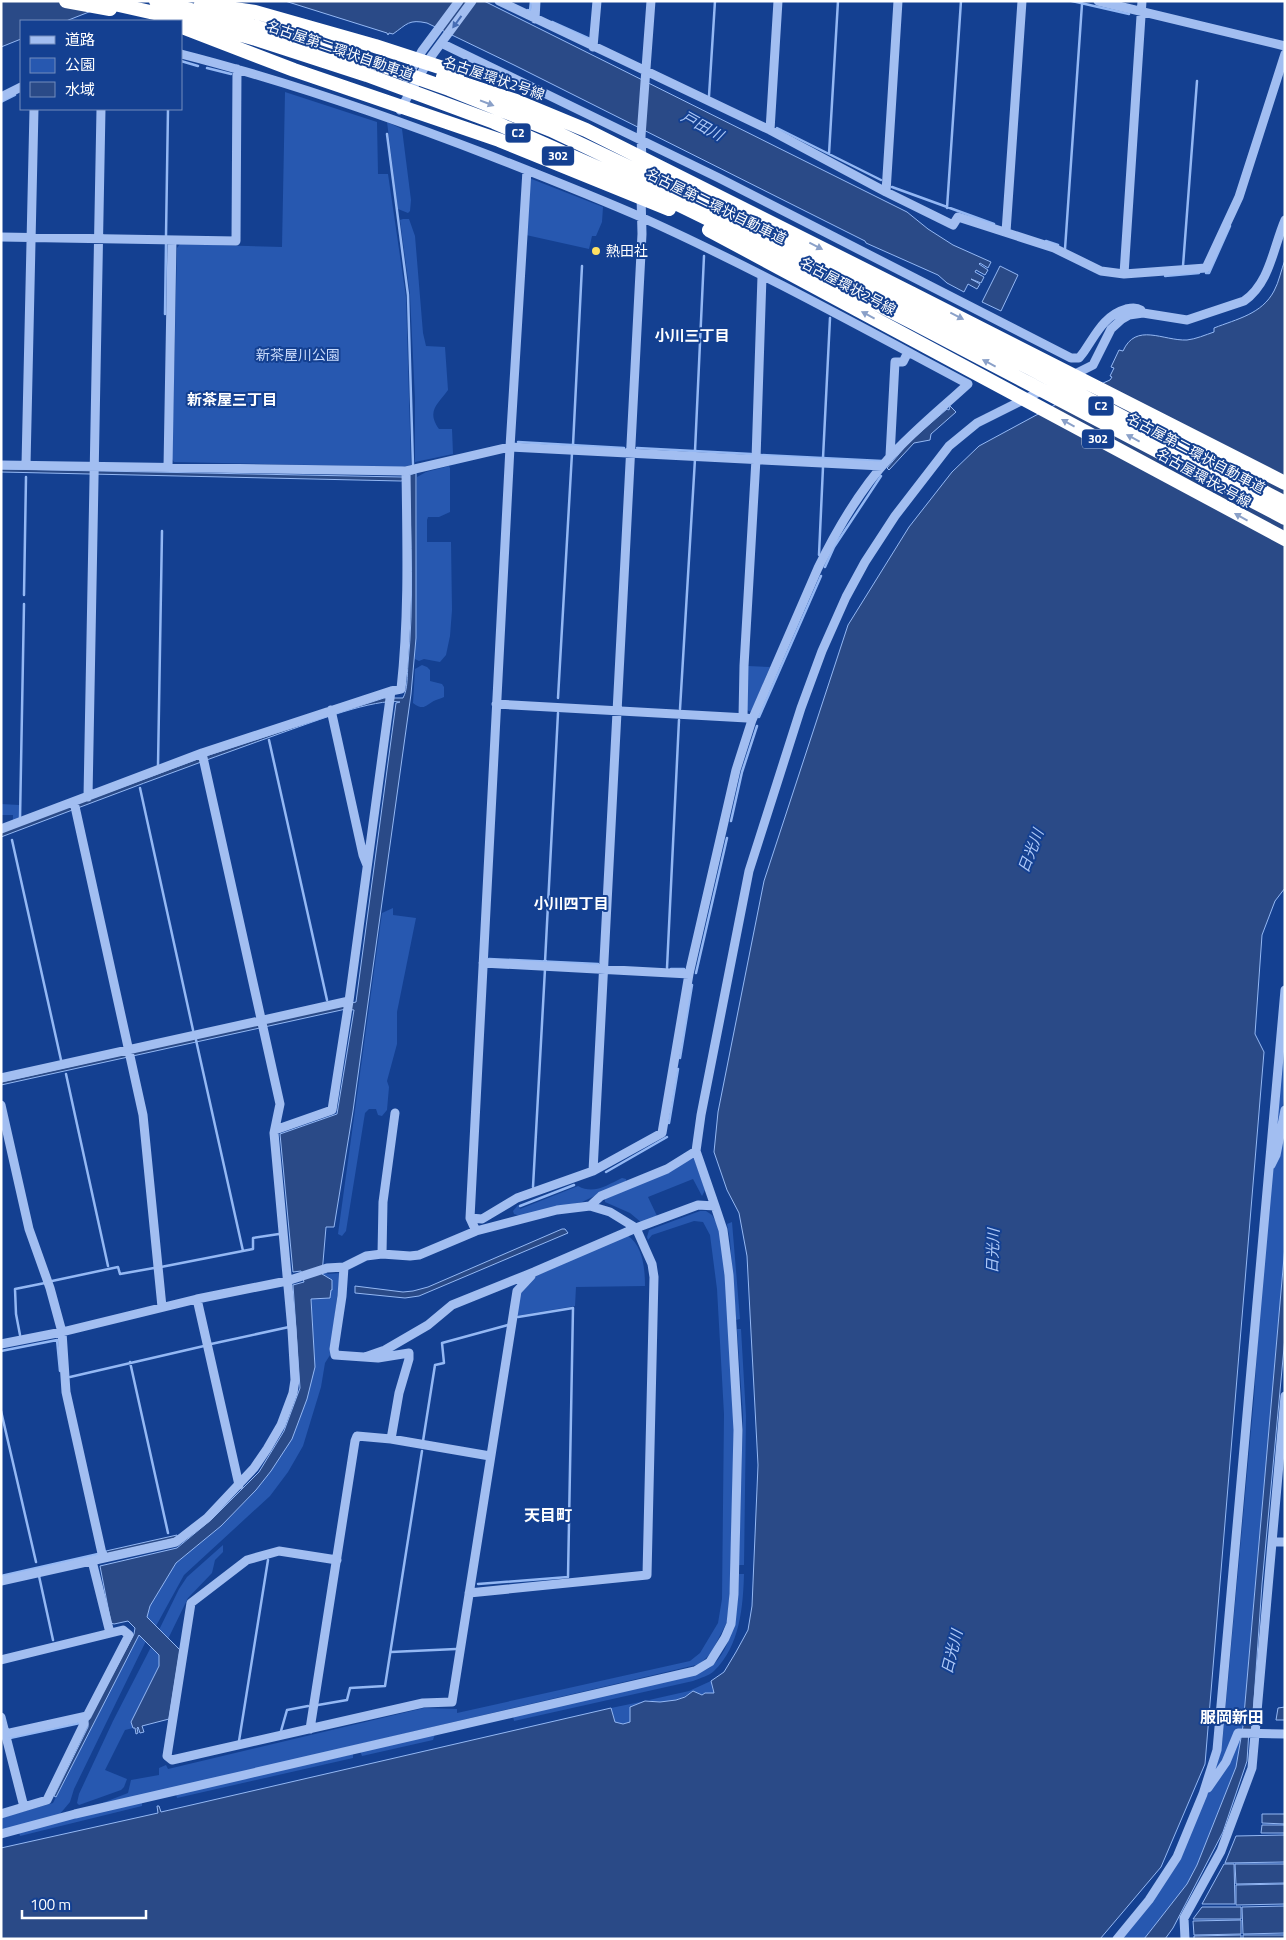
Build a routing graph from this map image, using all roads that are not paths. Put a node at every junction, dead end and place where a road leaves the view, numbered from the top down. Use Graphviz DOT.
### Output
graph roads {
  1 [pos="66,1"];
  2 [pos="101,1"];
  3 [pos="156,1"];
  4 [pos="186,1"];
  5 [pos="459,1"];
  6 [pos="472,1"];
  7 [pos="499,1"];
  8 [pos="536,1"];
  9 [pos="597,1"];
  10 [pos="651,1"];
  11 [pos="778,1"];
  12 [pos="898,1"];
  13 [pos="1022,1"];
  14 [pos="1098,1"];
  15 [pos="1142,1"];
  16 [pos="1141,12"];
  17 [pos="535,19"];
  18 [pos="157,20"];
  19 [pos="182,27"];
  20 [pos="442,43"];
  21 [pos="1285,46"];
  22 [pos="594,47"];
  23 [pos="182,54"];
  24 [pos="1285,54"];
  25 [pos="237,68"];
  26 [pos="418,69"];
  27 [pos="646,74"];
  28 [pos="20,87"];
  29 [pos="403,95"];
  30 [pos="1,96"];
  31 [pos="34,110"];
  32 [pos="101,110"];
  33 [pos="395,119"];
  34 [pos="770,130"];
  35 [pos="641,138"];
  36 [pos="642,158"];
  37 [pos="527,170"];
  38 [pos="886,192"];
  39 [pos="640,194"];
  40 [pos="642,218"];
  41 [pos="1285,220"];
  42 [pos="760,232"];
  43 [pos="1006,232"];
  44 [pos="1,237"];
  45 [pos="31,238"];
  46 [pos="99,239"];
  47 [pos="172,240"];
  48 [pos="800,266"];
  49 [pos="1124,274"];
  50 [pos="762,276"];
  51 [pos="1151,314"];
  52 [pos="908,352"];
  53 [pos="510,447"];
  54 [pos="631,452"];
  55 [pos="890,456"];
  56 [pos="756,459"];
  57 [pos="1,465"];
  58 [pos="26,465"];
  59 [pos="882,466"];
  60 [pos="168,467"];
  61 [pos="94,470"];
  62 [pos="406,476"];
  63 [pos="1285,483"];
  64 [pos="1285,503"];
  65 [pos="1285,518"];
  66 [pos="1285,540"];
  67 [pos="391,696"];
  68 [pos="496,704"];
  69 [pos="617,710"];
  70 [pos="332,713"];
  71 [pos="743,717"];
  72 [pos="752,720"];
  73 [pos="203,757"];
  74 [pos="88,797"];
  75 [pos="75,806"];
  76 [pos="1,829"];
  77 [pos="368,866"];
  78 [pos="483,963"];
  79 [pos="603,969"];
  80 [pos="689,974"];
  81 [pos="1285,990"];
  82 [pos="349,1000"];
  83 [pos="1284,1008"];
  84 [pos="262,1020"];
  85 [pos="129,1053"];
  86 [pos="1,1078"];
  87 [pos="1,1105"];
  88 [pos="1285,1110"];
  89 [pos="395,1113"];
  90 [pos="275,1130"];
  91 [pos="696,1151"];
  92 [pos="1268,1170"];
  93 [pos="593,1171"];
  94 [pos="590,1206"];
  95 [pos="714,1206"];
  96 [pos="470,1218"];
  97 [pos="636,1228"];
  98 [pos="476,1231"];
  99 [pos="382,1254"];
  100 [pos="344,1267"];
  101 [pos="534,1272"];
  102 [pos="287,1281"];
  103 [pos="197,1299"];
  104 [pos="162,1307"];
  105 [pos="62,1332"];
  106 [pos="1,1344"];
  107 [pos="365,1357"];
  108 [pos="1285,1396"];
  109 [pos="391,1439"];
  110 [pos="490,1456"];
  111 [pos="238,1485"];
  112 [pos="1273,1542"];
  113 [pos="1285,1542"];
  114 [pos="103,1558"];
  115 [pos="337,1560"];
  116 [pos="92,1561"];
  117 [pos="1,1581"];
  118 [pos="469,1593"];
  119 [pos="110,1633"];
  120 [pos="1,1660"];
  121 [pos="83,1717"];
  122 [pos="1,1718"];
  123 [pos="310,1729"];
  124 [pos="1254,1734"];
  125 [pos="1285,1734"];
  126 [pos="3,1735"];
  127 [pos="1202,1794"];
  128 [pos="24,1807"];
  129 [pos="1,1814"];
  130 [pos="1,1834"];
  131 [pos="1117,1939"];
  132 [pos="1185,1939"];
  1 -- 18 [label="highway"];
  2 -- 48 [label="highway, 名古屋第二環状自動車道 / C2"];
  3 -- 42 [label="highway, 名古屋第二環状自動車道 / C2, one-way"];
  4 -- 26 [label="highway, 名古屋環状2号線 / 302"];
  4 -- 42 [label="highway"];
  5 -- 26 [label="street"];
  6 -- 20 [label="street, one-way"];
  7 -- 17 [label="street"];
  8 -- 17 [label="street"];
  9 -- 22 [label="street"];
  10 -- 27 [label="street"];
  11 -- 34 [label="street"];
  12 -- 38 [label="street"];
  13 -- 43 [label="street"];
  14 -- 16 [label="street"];
  15 -- 16 [label="street"];
  16 -- 21 [label="street"];
  16 -- 49 [label="street"];
  17 -- 22 [label="street"];
  19 -- 29 [label="highway, 名古屋環状2号線 / 302"];
  19 -- 48 [label="highway"];
  20 -- 26 [label="street"];
  20 -- 35 [label="street"];
  22 -- 27 [label="street"];
  23 -- 25 [label="street"];
  24 -- 49 [label="street"];
  25 -- 33 [label="street"];
  25 -- 47 [label="street"];
  26 -- 29 [label="street"];
  26 -- 36 [label="highway, 名古屋環状2号線 / 302"];
  27 -- 34 [label="street"];
  27 -- 35 [label="street"];
  28 -- 30 [label="street"];
  29 -- 33 [label="street"];
  29 -- 39 [label="highway, 名古屋環状2号線 / 302"];
  31 -- 45 [label="street"];
  32 -- 46 [label="street"];
  33 -- 37 [label="street"];
  34 -- 38 [label="street"];
  35 -- 36 [label="street"];
  35 -- 51 [label="street"];
  36 -- 39 [label="street"];
  36 -- 63 [label="highway, 名古屋環状2号線 / 302, one-way"];
  37 -- 40 [label="street"];
  37 -- 53 [label="street"];
  38 -- 43 [label="street"];
  39 -- 40 [label="street"];
  66 -- 39 [label="highway, 名古屋環状2号線 / 302, one-way"];
  40 -- 50 [label="street"];
  40 -- 54 [label="street"];
  41 -- 51 [label="street"];
  42 -- 64 [label="highway, 名古屋第二環状自動車道 / C2"];
  43 -- 49 [label="street"];
  44 -- 45 [label="street"];
  45 -- 46 [label="street"];
  45 -- 58 [label="street"];
  46 -- 47 [label="street"];
  46 -- 61 [label="street"];
  47 -- 60 [label="street"];
  65 -- 48 [label="highway, 名古屋第二環状自動車道 / C2, one-way"];
  50 -- 52 [label="street"];
  50 -- 56 [label="street"];
  51 -- 91 [label="street"];
  52 -- 55 [label="street"];
  52 -- 55 [label="street"];
  53 -- 54 [label="street"];
  53 -- 62 [label="street"];
  53 -- 68 [label="street"];
  54 -- 56 [label="street"];
  54 -- 69 [label="street"];
  55 -- 59 [label="street"];
  56 -- 59 [label="street"];
  56 -- 71 [label="street"];
  57 -- 58 [label="street"];
  58 -- 61 [label="street"];
  59 -- 72 [label="street"];
  60 -- 61 [label="street"];
  60 -- 62 [label="street"];
  61 -- 74 [label="street"];
  62 -- 67 [label="street"];
  67 -- 70 [label="street"];
  67 -- 77 [label="street"];
  68 -- 69 [label="street"];
  68 -- 78 [label="street"];
  69 -- 71 [label="street"];
  69 -- 79 [label="street"];
  70 -- 73 [label="street"];
  70 -- 77 [label="street"];
  71 -- 72 [label="street"];
  72 -- 80 [label="street"];
  73 -- 74 [label="street"];
  73 -- 84 [label="street"];
  74 -- 75 [label="street"];
  75 -- 76 [label="street"];
  75 -- 85 [label="street"];
  77 -- 82 [label="street"];
  78 -- 79 [label="street"];
  78 -- 96 [label="street"];
  79 -- 80 [label="street"];
  79 -- 93 [label="street"];
  80 -- 93 [label="street"];
  81 -- 83 [label="street"];
  82 -- 84 [label="street"];
  82 -- 90 [label="street"];
  83 -- 92 [label="street"];
  84 -- 85 [label="street"];
  84 -- 90 [label="street"];
  85 -- 86 [label="street"];
  85 -- 104 [label="street"];
  87 -- 105 [label="street"];
  88 -- 92 [label="street"];
  89 -- 99 [label="street"];
  90 -- 102 [label="street"];
  91 -- 94 [label="street"];
  91 -- 95 [label="street"];
  92 -- 127 [label="street"];
  93 -- 96 [label="street"];
  94 -- 97 [label="street"];
  94 -- 98 [label="street"];
  95 -- 97 [label="street"];
  95 -- 130 [label="street"];
  96 -- 98 [label="street"];
  97 -- 101 [label="street"];
  97 -- 118 [label="street"];
  98 -- 99 [label="street"];
  99 -- 100 [label="street"];
  100 -- 102 [label="street"];
  100 -- 107 [label="street"];
  101 -- 107 [label="street"];
  101 -- 110 [label="street"];
  102 -- 103 [label="street"];
  102 -- 111 [label="street"];
  103 -- 104 [label="street"];
  103 -- 111 [label="street"];
  104 -- 105 [label="street"];
  105 -- 106 [label="street"];
  105 -- 114 [label="street"];
  107 -- 109 [label="street"];
  108 -- 112 [label="street"];
  109 -- 110 [label="street"];
  109 -- 115 [label="street"];
  110 -- 118 [label="street"];
  111 -- 114 [label="street"];
  112 -- 113 [label="street"];
  112 -- 124 [label="street"];
  114 -- 116 [label="street"];
  115 -- 123 [label="street"];
  115 -- 123 [label="street"];
  116 -- 117 [label="street"];
  116 -- 119 [label="street"];
  118 -- 123 [label="street"];
  119 -- 120 [label="street"];
  119 -- 121 [label="street"];
  121 -- 126 [label="street"];
  121 -- 128 [label="street"];
  122 -- 126 [label="street"];
  124 -- 125 [label="street"];
  124 -- 127 [label="street"];
  124 -- 132 [label="street"];
  126 -- 128 [label="street"];
  127 -- 131 [label="street"];
  128 -- 129 [label="street"];
}
